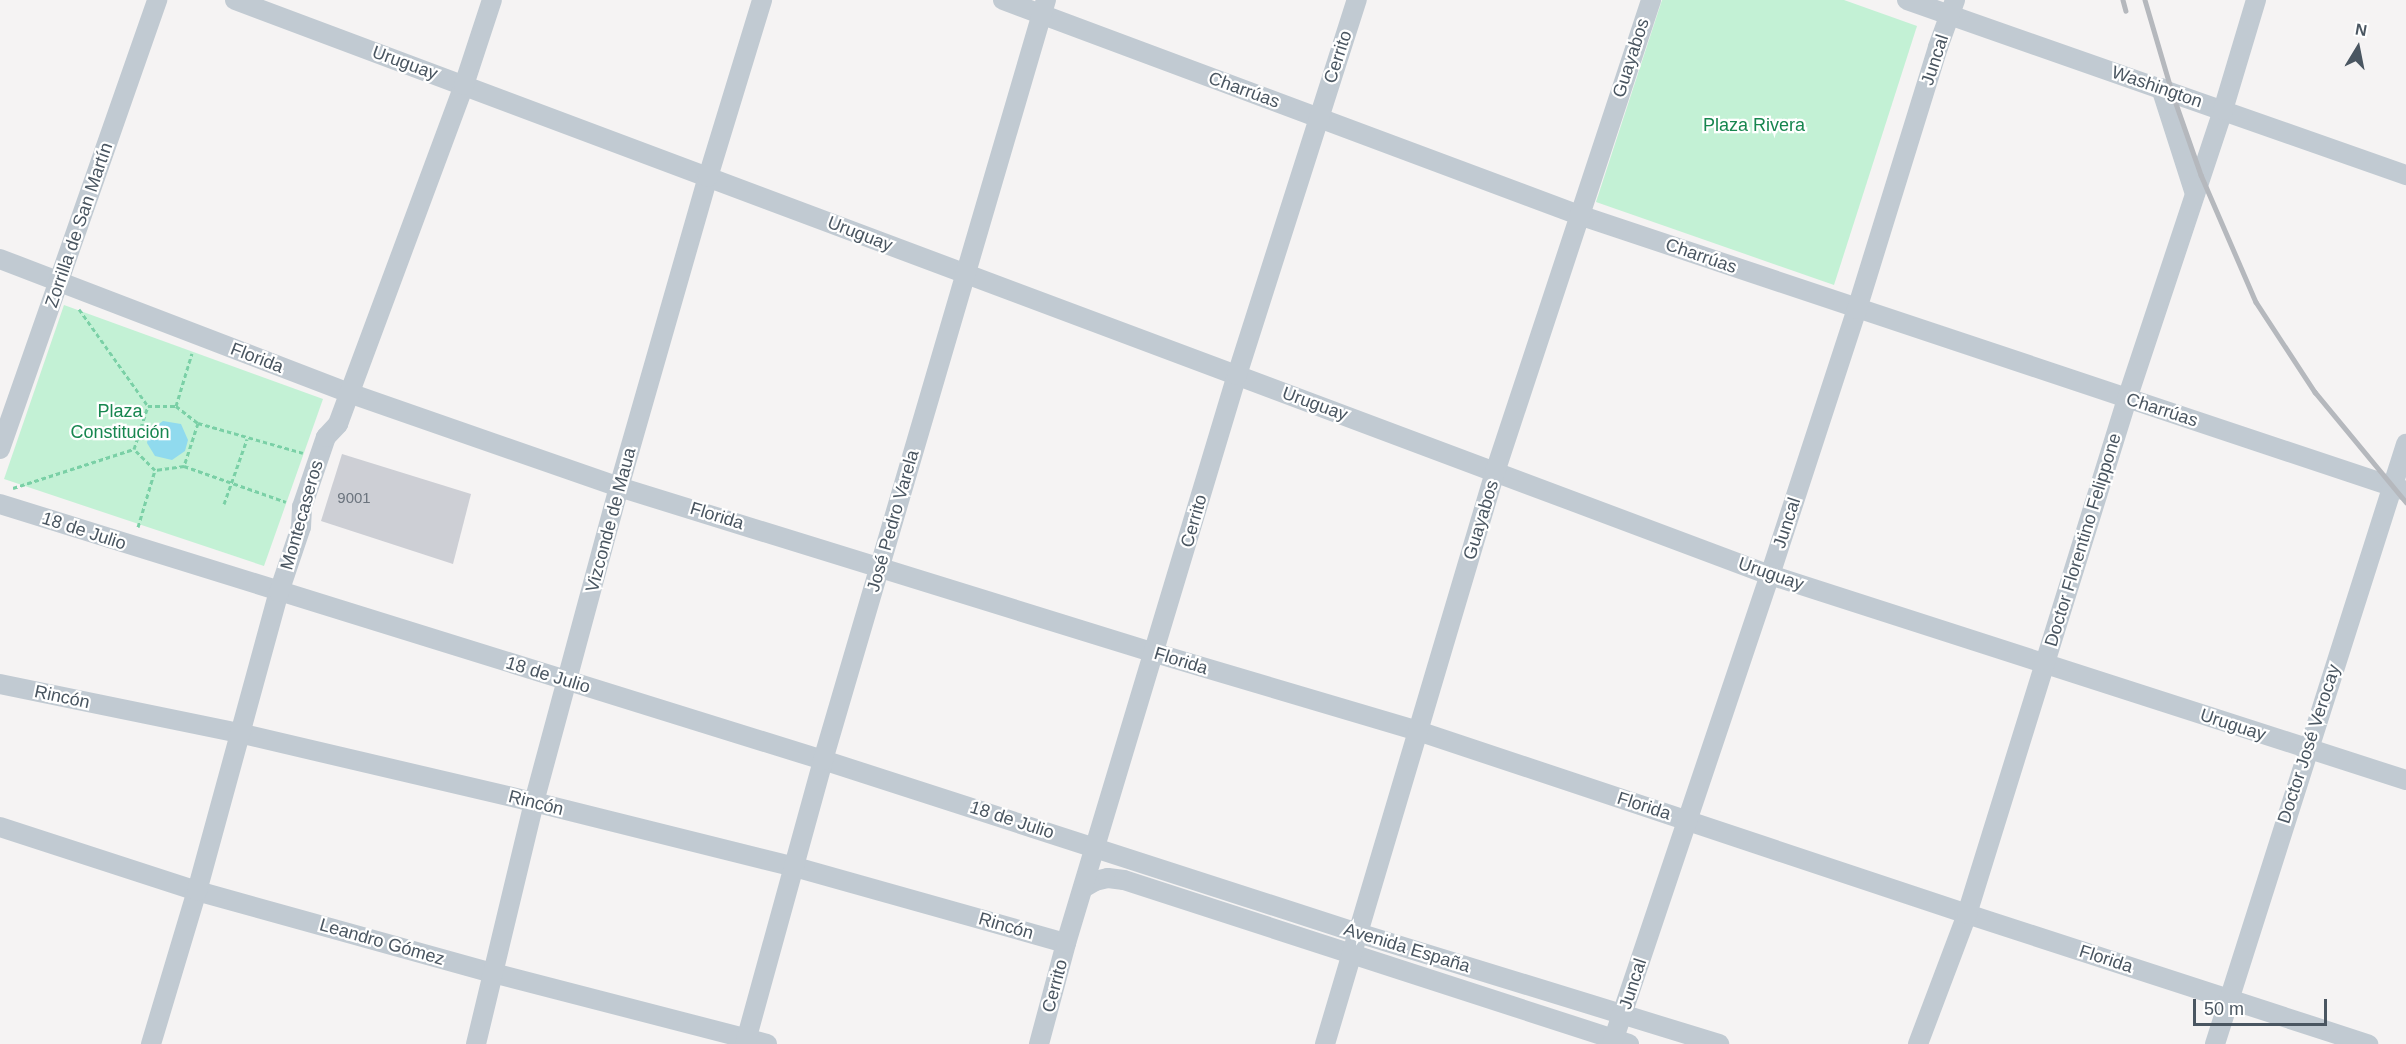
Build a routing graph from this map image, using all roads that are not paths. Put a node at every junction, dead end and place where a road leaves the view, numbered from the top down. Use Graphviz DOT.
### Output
graph roads {
  1 [pos="157,0"];
  2 [pos="235,0"];
  3 [pos="492,0"];
  4 [pos="762,0"];
  5 [pos="1003,0"];
  6 [pos="1357,0"];
  7 [pos="1651,0"];
  8 [pos="1907,0"];
  9 [pos="2256,0"];
  10 [pos="1044,7"];
  11 [pos="1953,8"];
  12 [pos="464,85"];
  13 [pos="2161,88"];
  14 [pos="2223,110"];
  15 [pos="1318,117"];
  16 [pos="2406,175"];
  17 [pos="708,177"];
  18 [pos="2195,194"];
  19 [pos="1579,215"];
  20 [pos="0,259"];
  21 [pos="965,274"];
  22 [pos="59,281"];
  23 [pos="1857,309"];
  24 [pos="1237,375"];
  25 [pos="349,393"];
  26 [pos="2127,399"];
  27 [pos="2406,444"];
  28 [pos="0,449"];
  29 [pos="1495,471"];
  30 [pos="619,487"];
  31 [pos="2399,489"];
  32 [pos="6,496"];
  33 [pos="880,566"];
  34 [pos="1770,575"];
  35 [pos="279,592"];
  36 [pos="1155,654"];
  37 [pos="2045,664"];
  38 [pos="567,681"];
  39 [pos="0,684"];
  40 [pos="1418,731"];
  41 [pos="239,733"];
  42 [pos="2307,748"];
  43 [pos="823,760"];
  44 [pos="2406,780"];
  45 [pos="534,802"];
  46 [pos="1686,820"];
  47 [pos="0,827"];
  48 [pos="1096,848"];
  49 [pos="795,867"];
  50 [pos="1083,888"];
  51 [pos="197,891"];
  52 [pos="1967,915"];
  53 [pos="1358,933"];
  54 [pos="1066,943"];
  55 [pos="1352,955"];
  56 [pos="492,973"];
  57 [pos="2230,998"];
  58 [pos="1623,1014"];
  59 [pos="745,1041"];
  60 [pos="1618,1042"];
  61 [pos="151,1044"];
  62 [pos="476,1044"];
  63 [pos="767,1044"];
  64 [pos="1039,1044"];
  65 [pos="1325,1044"];
  66 [pos="1719,1044"];
  67 [pos="1918,1044"];
  68 [pos="2215,1044"];
  69 [pos="2368,1044"];
  1 -- 22 [label="street, Zorrilla de San Martín"];
  2 -- 12 [label="street, Uruguay"];
  3 -- 12 [label="street, Montecaseros"];
  4 -- 17 [label="street, Vizconde de Maua"];
  5 -- 10 [label="street, Charrúas"];
  6 -- 15 [label="street, Cerrito"];
  7 -- 19 [label="street, Guayabos"];
  8 -- 11 [label="street, Washington"];
  9 -- 14 [label="street, Doctor Florentino Felippone"];
  10 -- 15 [label="street, Charrúas"];
  10 -- 21 [label="street, José Pedro Varela"];
  11 -- 13 [label="street, Washington"];
  11 -- 23 [label="street, Juncal"];
  12 -- 17 [label="street, Uruguay"];
  12 -- 25 [label="street, Montecaseros"];
  13 -- 14 [label="street, Washington"];
  13 -- 18 [label="street"];
  14 -- 16 [label="street, Washington"];
  14 -- 18 [label="street, Doctor Florentino Felippone"];
  15 -- 19 [label="street, Charrúas"];
  15 -- 24 [label="street, Cerrito"];
  17 -- 21 [label="street, Uruguay"];
  17 -- 30 [label="street, Vizconde de Maua"];
  18 -- 26 [label="street, Doctor Florentino Felippone"];
  19 -- 23 [label="street, Charrúas"];
  19 -- 29 [label="street, Guayabos"];
  20 -- 22 [label="street, Florida"];
  21 -- 24 [label="street, Uruguay"];
  21 -- 33 [label="street, José Pedro Varela"];
  22 -- 25 [label="street, Florida"];
  22 -- 28 [label="street, Zorrilla de San Martín"];
  23 -- 26 [label="street, Charrúas"];
  23 -- 34 [label="street, Juncal"];
  24 -- 29 [label="street, Uruguay"];
  24 -- 36 [label="street, Cerrito"];
  25 -- 30 [label="street, Florida"];
  25 -- 35 [label="street, Montecaseros"];
  26 -- 31 [label="street, Charrúas"];
  26 -- 37 [label="street, Doctor Florentino Felippone"];
  27 -- 31 [label="street, Doctor José Verocay"];
  29 -- 34 [label="street, Uruguay"];
  29 -- 40 [label="street, Guayabos"];
  30 -- 33 [label="street, Florida"];
  30 -- 38 [label="street, Vizconde de Maua"];
  31 -- 42 [label="street, Doctor José Verocay"];
  32 -- 35 [label="street, 18 de Julio"];
  33 -- 36 [label="street, Florida"];
  33 -- 43 [label="street, José Pedro Varela"];
  34 -- 37 [label="street, Uruguay"];
  34 -- 46 [label="street, Juncal"];
  35 -- 38 [label="street, 18 de Julio"];
  35 -- 41 [label="street, Montecaseros"];
  36 -- 40 [label="street, Florida"];
  36 -- 48 [label="street, Cerrito"];
  37 -- 42 [label="street, Uruguay"];
  37 -- 52 [label="street, Doctor Florentino Felippone"];
  38 -- 43 [label="street, 18 de Julio"];
  38 -- 45 [label="street, Vizconde de Maua"];
  39 -- 41 [label="street, Rincón"];
  40 -- 46 [label="street, Florida"];
  40 -- 53 [label="street, Guayabos"];
  41 -- 45 [label="street, Rincón"];
  41 -- 51 [label="street, Montecaseros"];
  42 -- 44 [label="street, Uruguay"];
  42 -- 57 [label="street, Doctor José Verocay"];
  43 -- 48 [label="street, 18 de Julio"];
  43 -- 49 [label="street, José Pedro Varela"];
  45 -- 49 [label="street, Rincón"];
  45 -- 56 [label="street, Vizconde de Maua"];
  46 -- 52 [label="street, Florida"];
  46 -- 58 [label="street, Juncal"];
  47 -- 51 [label="street, Leandro Gómez"];
  48 -- 50 [label="street, Cerrito"];
  48 -- 53 [label="street, Avenida España"];
  49 -- 54 [label="street, Rincón"];
  49 -- 59 [label="street, José Pedro Varela"];
  50 -- 54 [label="street, Cerrito"];
  50 -- 55 [label="street, Avenida España"];
  51 -- 56 [label="street, Leandro Gómez"];
  51 -- 61 [label="street, Montecaseros"];
  52 -- 57 [label="street, Florida"];
  52 -- 67 [label="street, Doctor Florentino Felippone"];
  53 -- 55 [label="street, Guayabos"];
  53 -- 58 [label="street, Avenida España"];
  54 -- 64 [label="street, Cerrito"];
  55 -- 60 [label="street, Avenida España"];
  55 -- 65 [label="street, Guayabos"];
  56 -- 59 [label="street, Leandro Gómez"];
  56 -- 62 [label="street, Vizconde de Maua"];
  57 -- 68 [label="street, Doctor José Verocay"];
  57 -- 69 [label="street, Florida"];
  58 -- 60 [label="street, Juncal"];
  58 -- 66 [label="street, Avenida España"];
  59 -- 63 [label="street, Leandro Gómez"];
}
